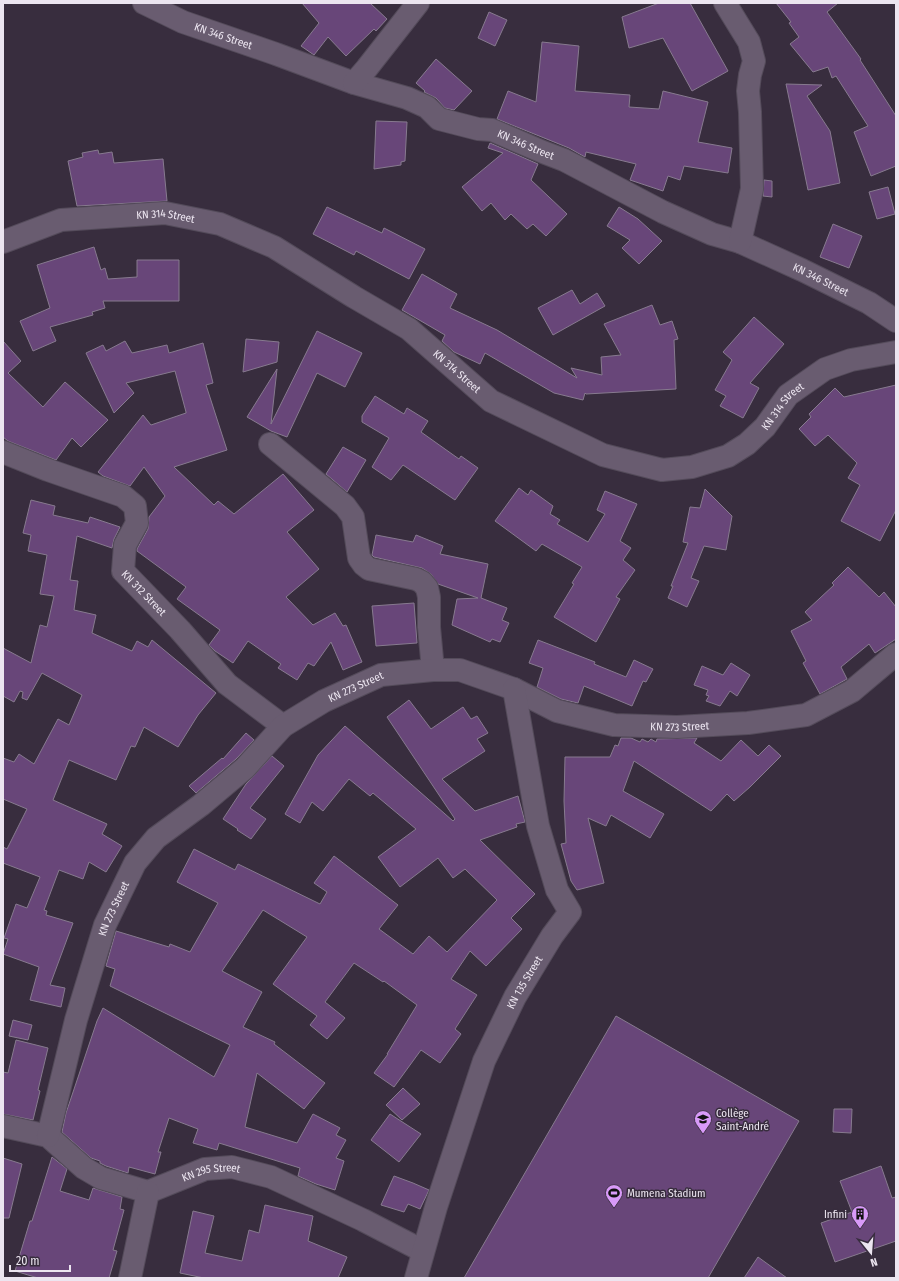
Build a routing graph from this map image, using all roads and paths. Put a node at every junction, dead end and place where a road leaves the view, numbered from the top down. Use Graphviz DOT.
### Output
graph roads {
  1 [pos="144,3"];
  2 [pos="418,3"];
  3 [pos="724,3"];
  4 [pos="354,83"];
  5 [pos="3,242"];
  6 [pos="740,242"];
  7 [pos="896,321"];
  8 [pos="896,352"];
  9 [pos="270,444"];
  10 [pos="3,452"];
  11 [pos="896,654"];
  12 [pos="432,670"];
  13 [pos="514,688"];
  14 [pos="283,726"];
  15 [pos="3,1126"];
  16 [pos="48,1136"];
  17 [pos="148,1192"];
  18 [pos="423,1251"];
  19 [pos="130,1278"];
  20 [pos="416,1278"];
  1 -- 4 [label="street, KN 346 Street"];
  2 -- 4 [label="street"];
  3 -- 6 [label="street"];
  4 -- 6 [label="street, KN 346 Street"];
  5 -- 8 [label="street, KN 314 Street"];
  6 -- 7 [label="street, KN 346 Street"];
  9 -- 12 [label="street"];
  10 -- 14 [label="street, KN 312 Street"];
  11 -- 13 [label="street, KN 273 Street"];
  12 -- 13 [label="street, KN 273 Street"];
  12 -- 14 [label="street, KN 273 Street"];
  13 -- 18 [label="street, KN 135 Street"];
  14 -- 16 [label="street, KN 273 Street"];
  15 -- 16 [label="street"];
  16 -- 17 [label="street"];
  17 -- 18 [label="street, KN 295 Street"];
  17 -- 19 [label="street"];
  18 -- 20 [label="street, KN 135 Street"];
}
